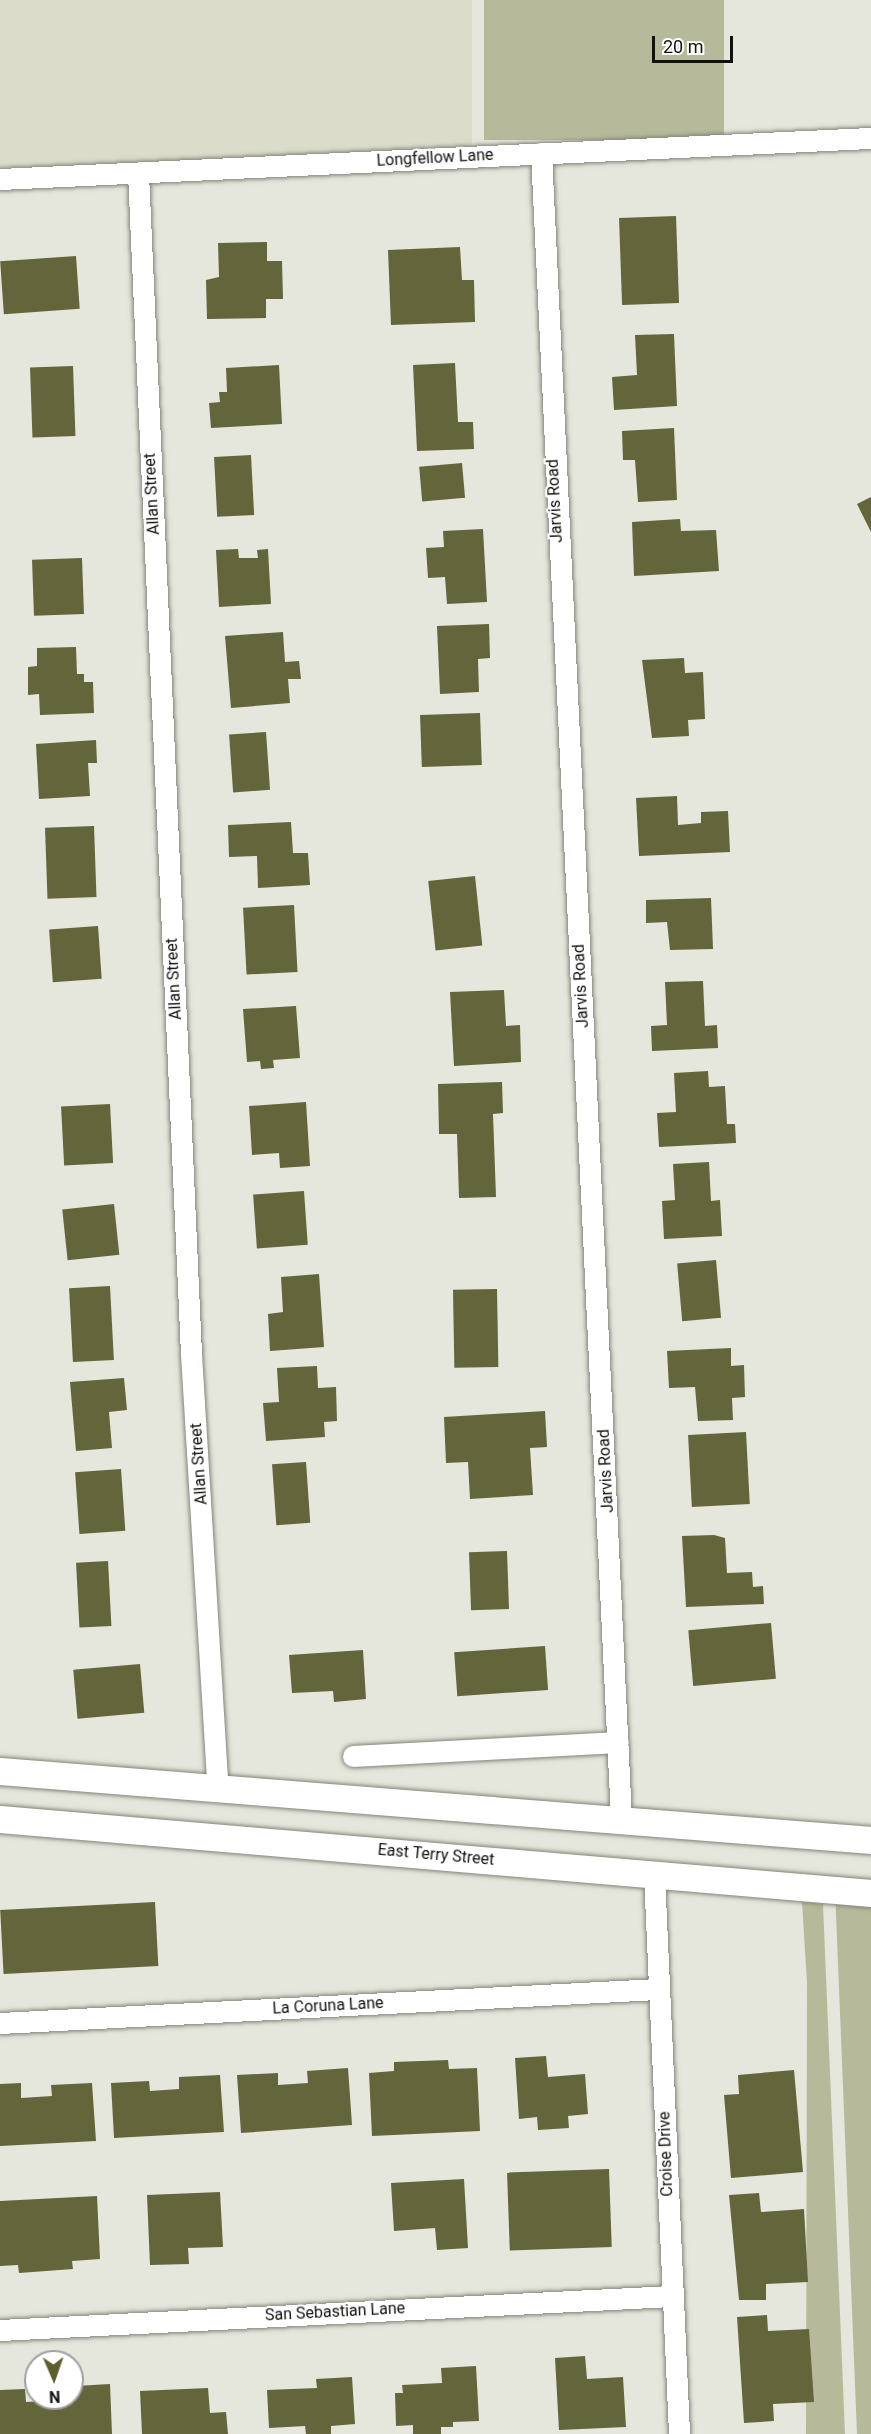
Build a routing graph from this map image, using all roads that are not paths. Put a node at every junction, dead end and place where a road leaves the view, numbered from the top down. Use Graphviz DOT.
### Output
graph roads {
  1 [pos="871,138"];
  2 [pos="541,153"];
  3 [pos="138,173"];
  4 [pos="0,179"];
  5 [pos="618,1742"];
  6 [pos="353,1756"];
  7 [pos="0,1771"];
  8 [pos="217,1785"];
  9 [pos="0,1819"];
  10 [pos="621,1819"];
  11 [pos="871,1840"];
  12 [pos="654,1874"];
  13 [pos="871,1893"];
  14 [pos="657,1989"];
  15 [pos="0,2023"];
  16 [pos="671,2296"];
  17 [pos="0,2330"];
  18 [pos="679,2434"];
  1 -- 2 [label="street, Longfellow Lane"];
  2 -- 3 [label="street, Longfellow Lane"];
  2 -- 5 [label="street, Jarvis Road"];
  3 -- 4 [label="street, Longfellow Lane"];
  3 -- 8 [label="street, Allan Street"];
  5 -- 6 [label="street"];
  5 -- 10 [label="street, Jarvis Road"];
  7 -- 8 [label="street"];
  8 -- 10 [label="street"];
  9 -- 12 [label="street, East Terry Street"];
  10 -- 11 [label="street"];
  12 -- 13 [label="street, East Terry Street"];
  12 -- 14 [label="street, Croise Drive"];
  14 -- 15 [label="street, La Coruna Lane"];
  14 -- 16 [label="street, Croise Drive"];
  16 -- 17 [label="street, San Sebastian Lane"];
  16 -- 18 [label="street, Croise Drive"];
}
